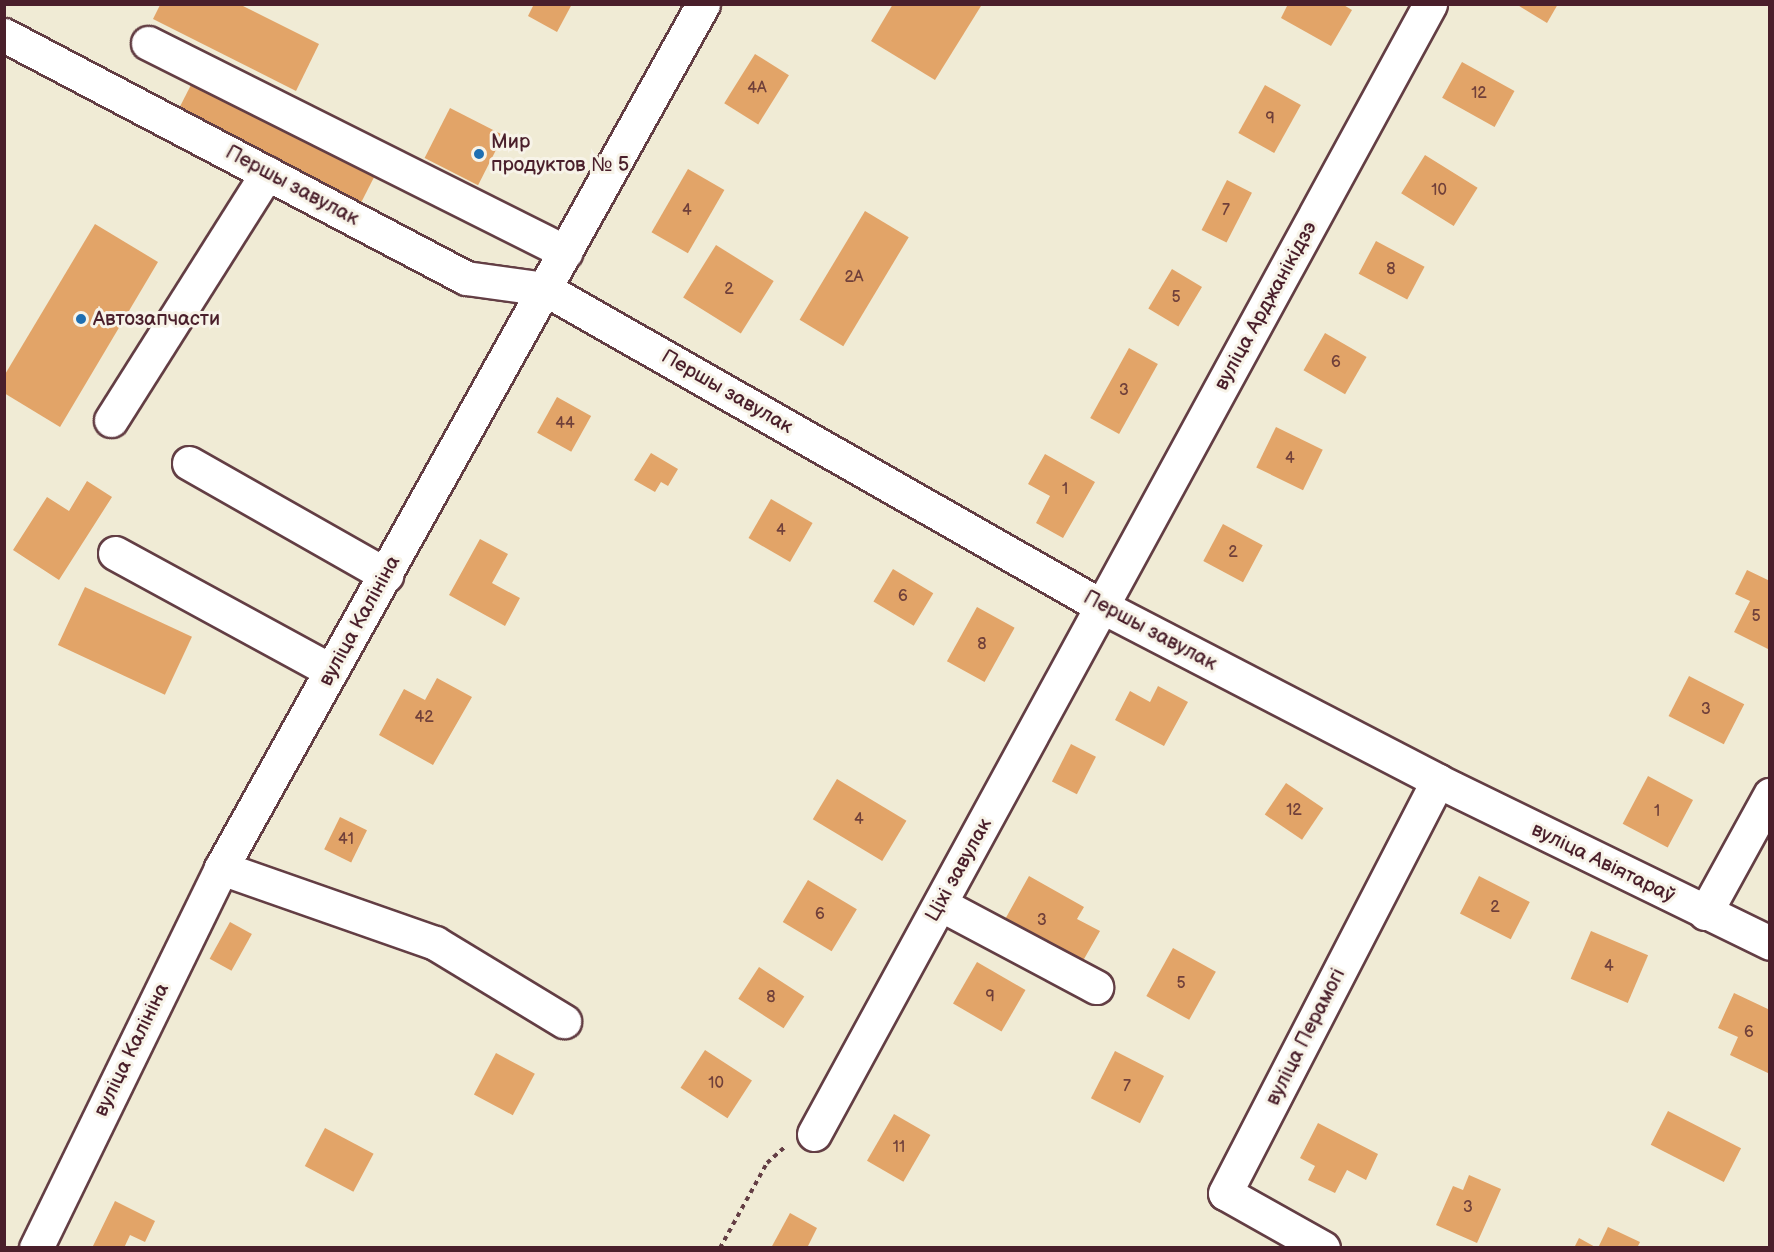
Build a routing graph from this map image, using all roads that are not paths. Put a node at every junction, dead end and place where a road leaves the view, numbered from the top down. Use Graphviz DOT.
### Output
graph roads {
  1 [pos="703,4"];
  2 [pos="1430,4"];
  3 [pos="4,35"];
  4 [pos="148,43"];
  5 [pos="267,173"];
  6 [pos="566,252"];
  7 [pos="545,289"];
  8 [pos="111,420"];
  9 [pos="189,462"];
  10 [pos="115,553"];
  11 [pos="386,575"];
  12 [pos="1103,607"];
  13 [pos="331,671"];
  14 [pos="1438,781"];
  15 [pos="1770,795"];
  16 [pos="221,868"];
  17 [pos="940,904"];
  18 [pos="1705,913"];
  19 [pos="1770,943"];
  20 [pos="1096,987"];
  21 [pos="564,1021"];
  22 [pos="814,1134"];
  23 [pos="36,1248"];
  24 [pos="1323,1248"];
  1 -- 6 [label="street, вуліца Калініна"];
  2 -- 12 [label="street, вуліца Арджанікідзэ"];
  3 -- 5 [label="street, Першы завулак"];
  4 -- 6 [label="street"];
  5 -- 7 [label="street, Першы завулак"];
  5 -- 8 [label="street"];
  6 -- 7 [label="street, вуліца Калініна"];
  7 -- 11 [label="street, вуліца Калініна"];
  7 -- 12 [label="street, Першы завулак"];
  9 -- 11 [label="street"];
  10 -- 13 [label="street"];
  11 -- 13 [label="street, вуліца Калініна"];
  12 -- 14 [label="street, Першы завулак"];
  12 -- 17 [label="street, Ціхі завулак"];
  13 -- 16 [label="street, вуліца Калініна"];
  14 -- 18 [label="street, вуліца Авіятараў"];
  14 -- 24 [label="street, вуліца Перамогі"];
  15 -- 18 [label="street"];
  16 -- 21 [label="street"];
  16 -- 23 [label="street, вуліца Калініна"];
  17 -- 20 [label="street"];
  17 -- 22 [label="street, Ціхі завулак"];
  18 -- 19 [label="street, вуліца Авіятараў"];
}
